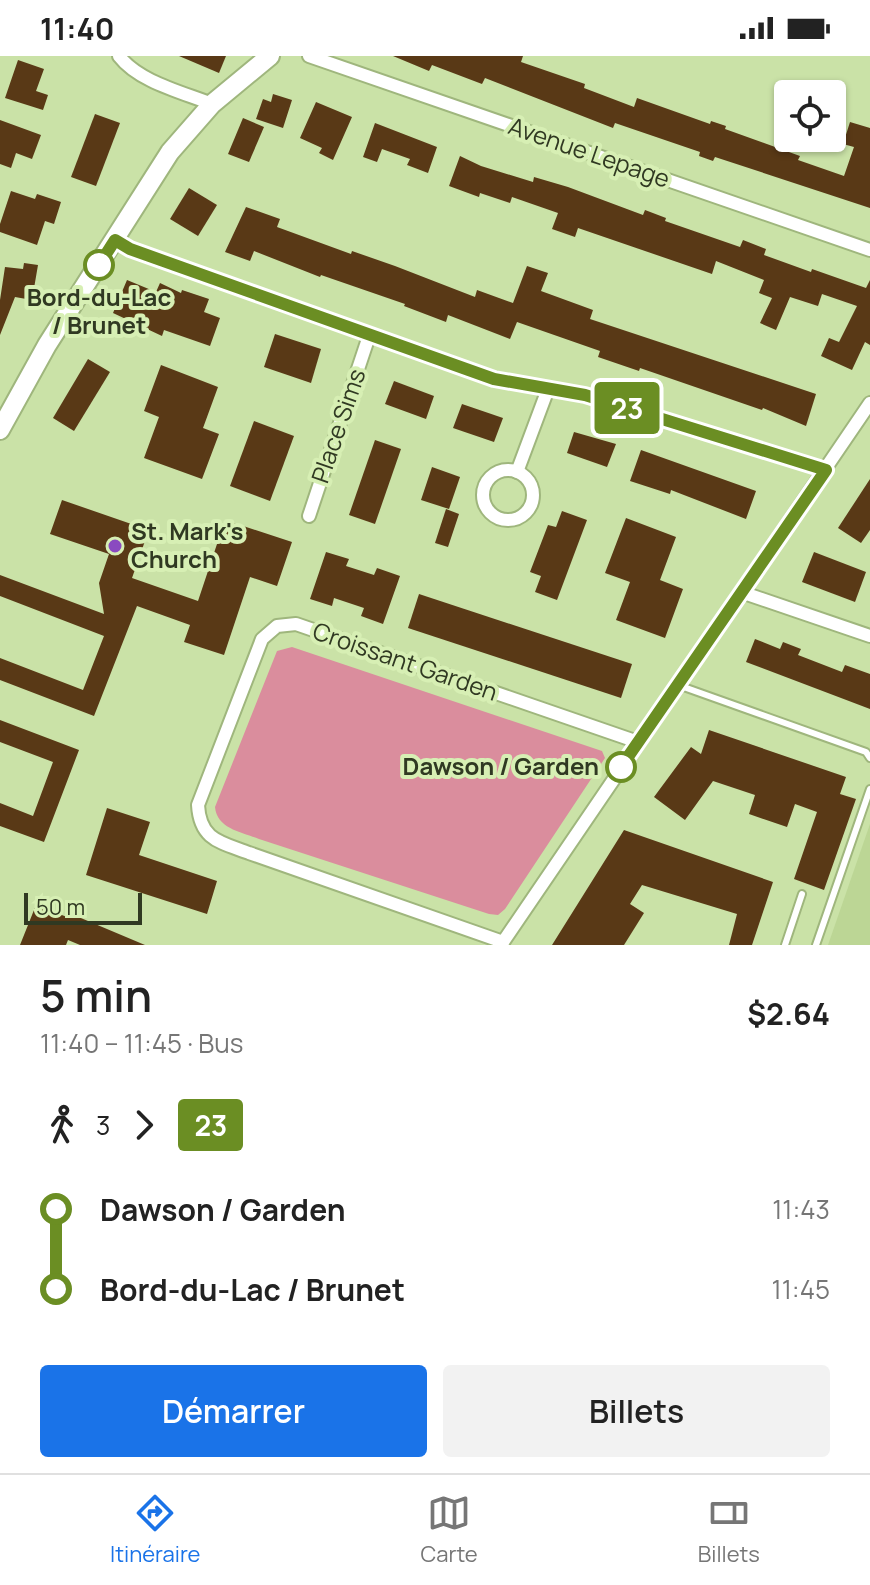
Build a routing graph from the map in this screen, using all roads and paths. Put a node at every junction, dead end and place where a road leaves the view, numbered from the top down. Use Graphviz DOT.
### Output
graph roads {
  1 [pos="119,56"];
  2 [pos="270,56"];
  3 [pos="309,56"];
  4 [pos="212,104"];
  5 [pos="115,240"];
  6 [pos="870,250"];
  7 [pos="369,336"];
  8 [pos="548,389"];
  9 [pos="870,403"];
  10 [pos="0,430"];
  11 [pos="826,470"];
  12 [pos="517,472"];
  13 [pos="309,516"];
  14 [pos="741,592"];
  15 [pos="870,636"];
  16 [pos="678,685"];
  17 [pos="638,742"];
  18 [pos="870,758"];
  19 [pos="870,789"];
  20 [pos="802,894"];
  21 [pos="502,943"];
  22 [pos="785,945"];
  23 [pos="816,945"];
  1 -- 4 [label="street"];
  2 -- 4 [label="street"];
  3 -- 6 [label="street, Avenue Lepage"];
  4 -- 5 [label="street"];
  5 -- 7 [label="street"];
  5 -- 10 [label="street"];
  7 -- 8 [label="street"];
  7 -- 13 [label="street, Place Sims"];
  8 -- 11 [label="street"];
  8 -- 12 [label="street"];
  9 -- 11 [label="street"];
  11 -- 14 [label="street"];
  12 -- 12 [label="street"];
  14 -- 15 [label="street"];
  14 -- 16 [label="street"];
  16 -- 17 [label="street"];
  16 -- 18 [label="lane"];
  17 -- 21 [label="street"];
  17 -- 21 [label="street, Croissant Garden"];
  19 -- 23 [label="lane"];
  20 -- 22 [label="lane"];
}
